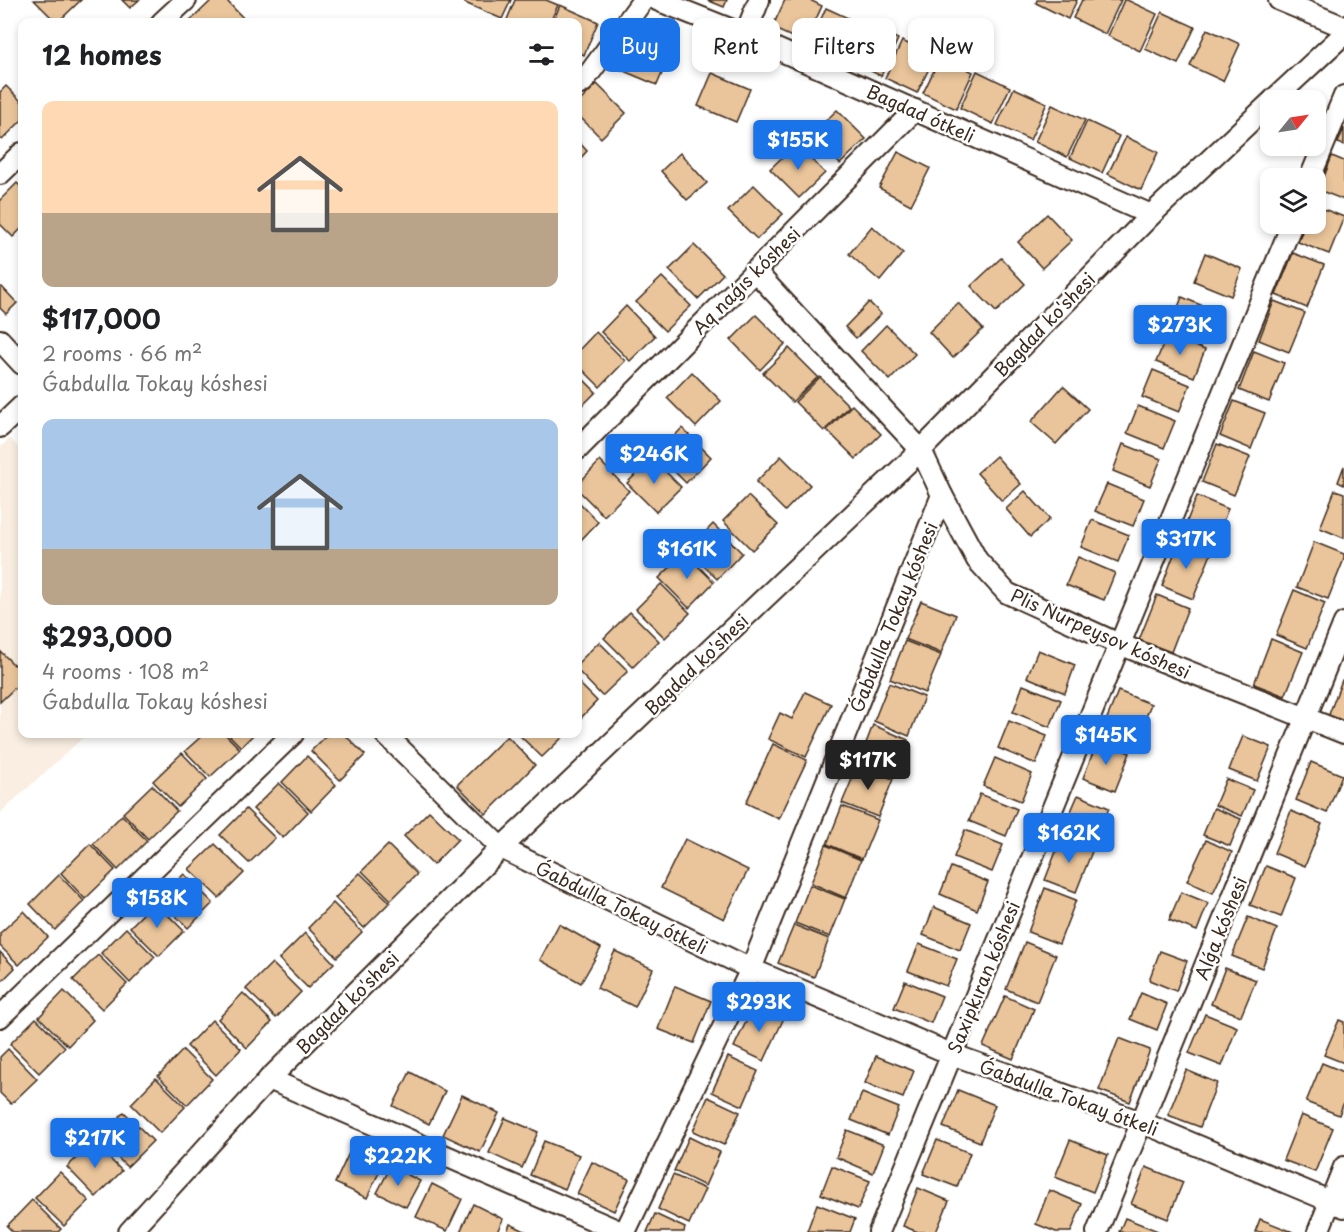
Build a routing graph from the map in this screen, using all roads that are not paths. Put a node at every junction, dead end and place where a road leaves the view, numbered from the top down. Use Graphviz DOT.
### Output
graph roads {
  1 [pos="186,0"];
  2 [pos="643,0"];
  3 [pos="657,0"];
  4 [pos="759,0"];
  5 [pos="1279,0"];
  6 [pos="166,18"];
  7 [pos="702,18"];
  8 [pos="752,18"];
  9 [pos="1344,27"];
  10 [pos="1344,34"];
  11 [pos="780,50"];
  12 [pos="582,83"];
  13 [pos="1285,90"];
  14 [pos="1344,96"];
  15 [pos="915,110"];
  16 [pos="1260,113"];
  17 [pos="18,157"];
  18 [pos="1314,168"];
  19 [pos="0,174"];
  20 [pos="1151,214"];
  21 [pos="1288,234"];
  22 [pos="755,271"];
  23 [pos="0,340"];
  24 [pos="18,360"];
  25 [pos="18,410"];
  26 [pos="0,427"];
  27 [pos="582,445"];
  28 [pos="921,450"];
  29 [pos="942,495"];
  30 [pos="1344,624"];
  31 [pos="1119,644"];
  32 [pos="1305,718"];
  33 [pos="1344,733"];
  34 [pos="289,738"];
  35 [pos="389,738"];
  36 [pos="501,848"];
  37 [pos="751,969"];
  38 [pos="0,1017"];
  39 [pos="951,1054"];
  40 [pos="269,1080"];
  41 [pos="1141,1122"];
  42 [pos="1344,1167"];
  43 [pos="1337,1204"];
  44 [pos="129,1232"];
  45 [pos="623,1232"];
  46 [pos="879,1232"];
  47 [pos="1098,1232"];
  48 [pos="1318,1232"];
  1 -- 6 [label="street"];
  2 -- 12 [label="street"];
  3 -- 7 [label="street, Bagdad ótkeli"];
  4 -- 8 [label="street"];
  5 -- 9 [label="street"];
  10 -- 13 [label="street, Bagdad ko'shesi"];
  11 -- 15 [label="street, Bagdad ótkeli"];
  14 -- 18 [label="street"];
  15 -- 20 [label="street, Bagdad ótkeli"];
  15 -- 22 [label="street, Aq naǵıs kóshesi"];
  16 -- 20 [label="street, Bagdad ko'shesi"];
  17 -- 19 [label="street"];
  20 -- 28 [label="street, Bagdad ko'shesi"];
  21 -- 31 [label="street, Saxipkıran kóshesi"];
  22 -- 27 [label="street, Aq naǵıs kóshesi"];
  22 -- 28 [label="street, Plis Nurpeysov kóshesi"];
  23 -- 24 [label="street"];
  25 -- 26 [label="street"];
  28 -- 29 [label="street, Plis Nurpeysov kóshesi"];
  28 -- 36 [label="street, Bagdad ko'shesi"];
  29 -- 31 [label="street, Plis Nurpeysov kóshesi"];
  29 -- 37 [label="street, Ǵabdulla Tokay kóshesi"];
  30 -- 32 [label="street, Alǵa kóshesi"];
  31 -- 32 [label="street, Plis Nurpeysov kóshesi"];
  31 -- 39 [label="street, Saxipkıran kóshesi"];
  32 -- 33 [label="street, Plis Nurpeysov kóshesi"];
  32 -- 41 [label="street, Alǵa kóshesi"];
  34 -- 38 [label="street"];
  35 -- 36 [label="street, Ǵabdulla Tokay ótkeli"];
  36 -- 37 [label="street, Ǵabdulla Tokay ótkeli"];
  36 -- 40 [label="street, Bagdad ko'shesi"];
  37 -- 39 [label="street, Ǵabdulla Tokay ótkeli"];
  37 -- 45 [label="street, Ǵabdulla Tokay kóshesi"];
  39 -- 41 [label="street, Ǵabdulla Tokay ótkeli"];
  39 -- 46 [label="street, Saxipkıran kóshesi"];
  40 -- 44 [label="street, Bagdad ko'shesi"];
  40 -- 45 [label="street"];
  41 -- 43 [label="street, Ǵabdulla Tokay ótkeli"];
  41 -- 47 [label="street, Alǵa kóshesi"];
  42 -- 43 [label="street"];
  43 -- 48 [label="street"];
}
